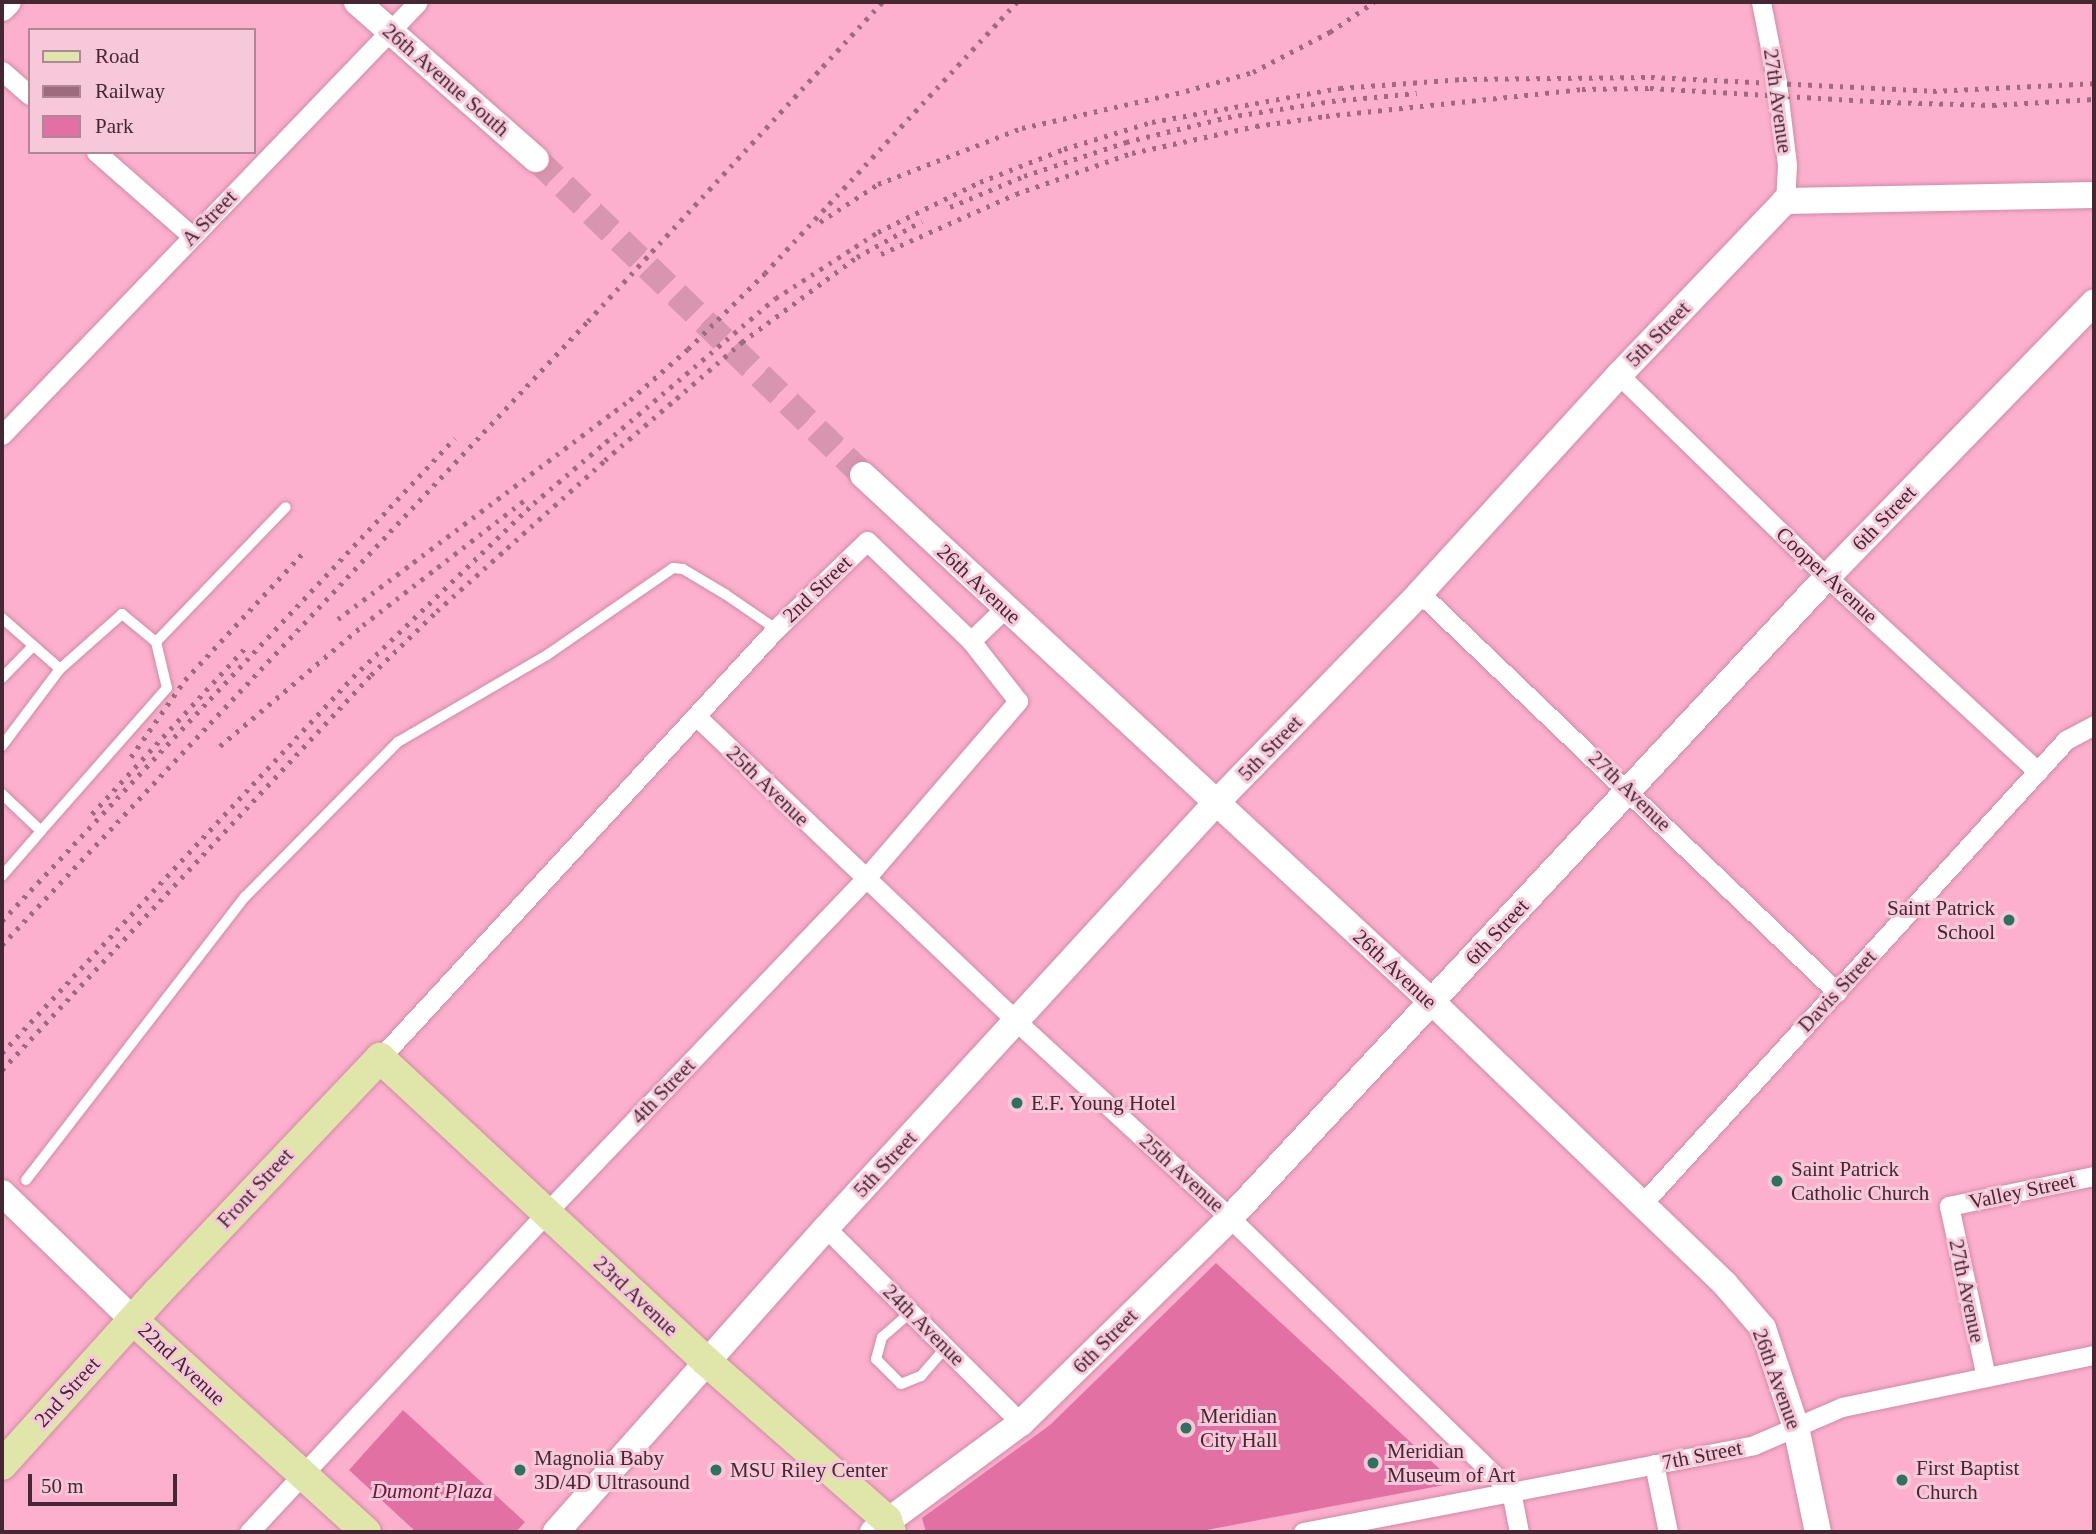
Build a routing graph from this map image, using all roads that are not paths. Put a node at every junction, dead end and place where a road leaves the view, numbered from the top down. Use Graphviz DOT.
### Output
graph roads {
  1 [pos="8,2"];
  2 [pos="357,2"];
  3 [pos="418,2"];
  4 [pos="1762,2"];
  5 [pos="2,9"];
  6 [pos="390,31"];
  7 [pos="2,71"];
  8 [pos="28,93"];
  9 [pos="98,154"];
  10 [pos="536,159"];
  11 [pos="2094,195"];
  12 [pos="1785,201"];
  13 [pos="192,236"];
  14 [pos="2094,302"];
  15 [pos="1619,375"];
  16 [pos="2,435"];
  17 [pos="863,475"];
  18 [pos="286,507"];
  19 [pos="1827,577"];
  20 [pos="1420,593"];
  21 [pos="1005,608"];
  22 [pos="2,618"];
  23 [pos="776,629"];
  24 [pos="971,641"];
  25 [pos="156,642"];
  26 [pos="33,646"];
  27 [pos="60,669"];
  28 [pos="2,678"];
  29 [pos="696,716"];
  30 [pos="2094,725"];
  31 [pos="2,746"];
  32 [pos="2038,772"];
  33 [pos="1630,791"];
  34 [pos="2,794"];
  35 [pos="1215,804"];
  36 [pos="41,831"];
  37 [pos="2,876"];
  38 [pos="865,879"];
  39 [pos="1837,992"];
  40 [pos="1431,1001"];
  41 [pos="1016,1021"];
  42 [pos="380,1058"];
  43 [pos="2094,1176"];
  44 [pos="26,1180"];
  45 [pos="2,1193"];
  46 [pos="1643,1203"];
  47 [pos="1949,1206"];
  48 [pos="547,1212"];
  49 [pos="1230,1218"];
  50 [pos="826,1228"];
  51 [pos="911,1312"];
  52 [pos="133,1320"];
  53 [pos="946,1347"];
  54 [pos="2094,1355"];
  55 [pos="706,1362"];
  56 [pos="1986,1377"];
  57 [pos="1021,1423"];
  58 [pos="1796,1427"];
  59 [pos="1654,1464"];
  60 [pos="2,1465"];
  61 [pos="304,1475"];
  62 [pos="1511,1491"];
  63 [pos="884,1528"];
  64 [pos="249,1532"];
  65 [pos="366,1532"];
  66 [pos="556,1532"];
  67 [pos="1303,1532"];
  68 [pos="1519,1532"];
  69 [pos="1668,1532"];
  70 [pos="1818,1532"];
  1 -- 5 [label="street"];
  2 -- 6 [label="street, 26th Avenue South"];
  3 -- 6 [label="street, A Street"];
  4 -- 12 [label="street, 27th Avenue"];
  6 -- 10 [label="street, 26th Avenue South"];
  6 -- 13 [label="street, A Street"];
  7 -- 8 [label="street"];
  9 -- 13 [label="street"];
  11 -- 12 [label="street"];
  12 -- 15 [label="street, 5th Street"];
  13 -- 16 [label="street, A Street"];
  14 -- 19 [label="street, 6th Street"];
  15 -- 19 [label="street, Cooper Avenue"];
  15 -- 20 [label="street, 5th Street"];
  17 -- 21 [label="street, 26th Avenue"];
  18 -- 25 [label="lane"];
  19 -- 32 [label="street, Cooper Avenue"];
  19 -- 33 [label="street, 6th Street"];
  20 -- 33 [label="street, 27th Avenue"];
  20 -- 35 [label="street, 5th Street"];
  21 -- 24 [label="street"];
  21 -- 35 [label="street, 26th Avenue"];
  22 -- 26 [label="lane"];
  23 -- 24 [label="street, 2nd Street"];
  23 -- 29 [label="street, 2nd Street"];
  23 -- 44 [label="lane"];
  24 -- 38 [label="street, 4th Street"];
  25 -- 27 [label="lane"];
  25 -- 36 [label="lane"];
  26 -- 27 [label="lane"];
  26 -- 28 [label="lane"];
  27 -- 31 [label="lane"];
  29 -- 38 [label="street, 25th Avenue"];
  29 -- 42 [label="street, 2nd Street"];
  30 -- 32 [label="street, Davis Street"];
  32 -- 39 [label="street, Davis Street"];
  33 -- 39 [label="street, 27th Avenue"];
  33 -- 40 [label="street, 6th Street"];
  34 -- 36 [label="lane"];
  35 -- 40 [label="street, 26th Avenue"];
  35 -- 41 [label="street, 5th Street"];
  36 -- 37 [label="lane"];
  38 -- 41 [label="street, 25th Avenue"];
  38 -- 48 [label="street, 4th Street"];
  39 -- 46 [label="street, Davis Street"];
  40 -- 46 [label="street, 26th Avenue"];
  40 -- 49 [label="street, 6th Street"];
  41 -- 49 [label="street, 25th Avenue"];
  41 -- 50 [label="street, 5th Street"];
  42 -- 48 [label="main road, 23rd Avenue"];
  42 -- 52 [label="main road, Front Street"];
  43 -- 47 [label="street, Valley Street"];
  45 -- 52 [label="street, 22nd Avenue"];
  46 -- 58 [label="street, 26th Avenue"];
  47 -- 56 [label="street, 27th Avenue"];
  48 -- 55 [label="main road, 23rd Avenue"];
  48 -- 61 [label="street, 4th Street"];
  49 -- 57 [label="street, 6th Street"];
  49 -- 62 [label="street, 25th Avenue"];
  50 -- 51 [label="street, 24th Avenue"];
  50 -- 55 [label="street, 5th Street"];
  51 -- 53 [label="street, 24th Avenue"];
  51 -- 53 [label="lane"];
  52 -- 60 [label="main road, 2nd Street"];
  52 -- 61 [label="main road, 22nd Avenue"];
  53 -- 57 [label="street, 24th Avenue"];
  54 -- 56 [label="street, 7th Street"];
  55 -- 63 [label="main road, 23rd Avenue"];
  55 -- 66 [label="street, 5th Street"];
  56 -- 58 [label="street, 7th Street"];
  57 -- 63 [label="street, 6th Street"];
  58 -- 59 [label="street, 7th Street"];
  58 -- 70 [label="street, 26th Avenue"];
  59 -- 62 [label="street, 7th Street"];
  59 -- 69 [label="street"];
  61 -- 64 [label="street, 4th Street"];
  61 -- 65 [label="main road, 22nd Avenue"];
  62 -- 67 [label="street, 7th Street"];
  62 -- 68 [label="street"];
}
